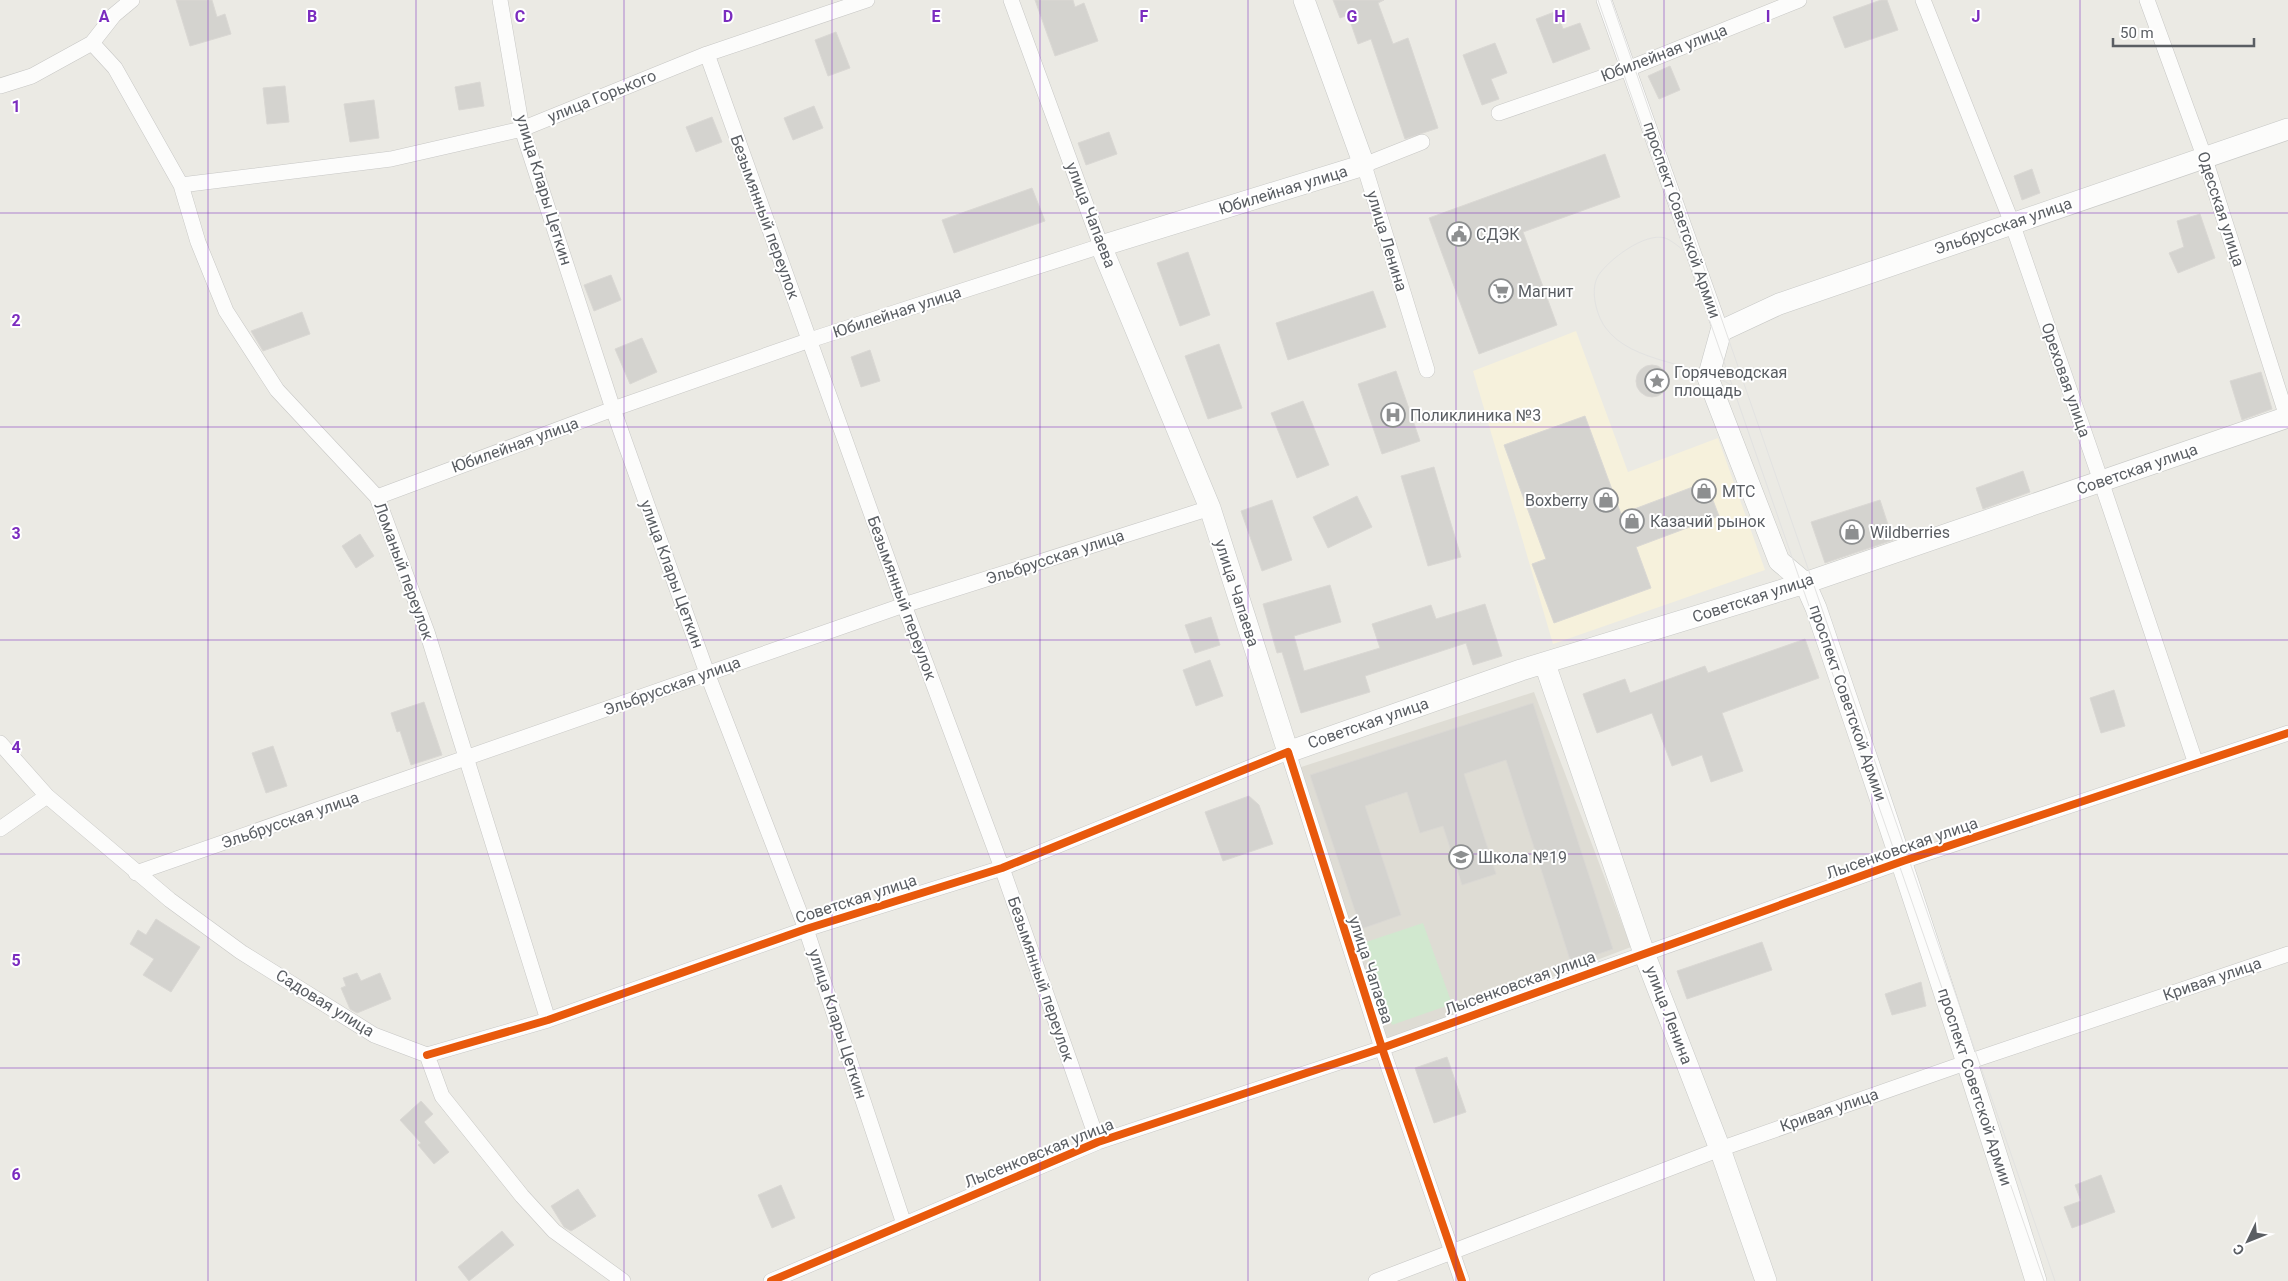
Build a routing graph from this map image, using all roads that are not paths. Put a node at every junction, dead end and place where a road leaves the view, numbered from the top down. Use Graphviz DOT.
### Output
graph roads {
  1 [pos="132,0"];
  2 [pos="500,0"];
  3 [pos="867,0"];
  4 [pos="1011,0"];
  5 [pos="1304,0"];
  6 [pos="1604,0"];
  7 [pos="1799,0"];
  8 [pos="1923,0"];
  9 [pos="2147,0"];
  10 [pos="92,42"];
  11 [pos="707,54"];
  12 [pos="1629,68"];
  13 [pos="0,86"];
  14 [pos="1499,113"];
  15 [pos="522,129"];
  16 [pos="2288,129"];
  17 [pos="1422,142"];
  18 [pos="2204,156"];
  19 [pos="1364,165"];
  20 [pos="182,184"];
  21 [pos="2012,223"];
  22 [pos="1101,246"];
  23 [pos="1721,331"];
  24 [pos="810,340"];
  25 [pos="1427,370"];
  26 [pos="613,409"];
  27 [pos="2288,418"];
  28 [pos="2101,481"];
  29 [pos="377,496"];
  30 [pos="1210,508"];
  31 [pos="1805,583"];
  32 [pos="904,605"];
  33 [pos="1545,664"];
  34 [pos="707,673"];
  35 [pos="2288,734"];
  36 [pos="0,743"];
  37 [pos="1288,752"];
  38 [pos="467,759"];
  39 [pos="2196,764"];
  40 [pos="47,796"];
  41 [pos="0,829"];
  42 [pos="1903,862"];
  43 [pos="1002,868"];
  44 [pos="136,874"];
  45 [pos="806,929"];
  46 [pos="1644,953"];
  47 [pos="2288,954"];
  48 [pos="548,1020"];
  49 [pos="1382,1048"];
  50 [pos="426,1056"];
  51 [pos="1968,1062"];
  52 [pos="1098,1142"];
  53 [pos="1720,1149"];
  54 [pos="904,1224"];
  55 [pos="1452,1252"];
  56 [pos="623,1281"];
  57 [pos="771,1281"];
  58 [pos="1376,1281"];
  59 [pos="1462,1281"];
  60 [pos="1766,1281"];
  61 [pos="2036,1281"];
  1 -- 10 [label="street"];
  2 -- 15 [label="street, улица Клары Цеткин"];
  3 -- 11 [label="street, улица Горького"];
  4 -- 22 [label="street, улица Чапаева"];
  5 -- 19 [label="main road, улица Ленина"];
  6 -- 12 [label="street, проспект Советской Армии"];
  7 -- 12 [label="street, Юбилейная улица"];
  8 -- 21 [label="street, Ореховая улица"];
  9 -- 18 [label="street, Одесская улица"];
  10 -- 13 [label="street"];
  10 -- 20 [label="street, Ломаный переулок"];
  11 -- 15 [label="street, улица Горького"];
  11 -- 24 [label="street, Безымянный переулок"];
  12 -- 14 [label="street, Юбилейная улица"];
  12 -- 23 [label="street, проспект Советской Армии"];
  15 -- 20 [label="street, улица Горького"];
  15 -- 26 [label="street, улица Клары Цеткин"];
  16 -- 18 [label="main road, Эльбрусская улица"];
  17 -- 19 [label="street, Юбилейная улица"];
  18 -- 21 [label="main road, Эльбрусская улица"];
  18 -- 27 [label="street, Одесская улица"];
  19 -- 22 [label="main road, Юбилейная улица"];
  19 -- 25 [label="street, улица Ленина"];
  20 -- 29 [label="street, Ломаный переулок"];
  21 -- 23 [label="main road, Эльбрусская улица"];
  21 -- 28 [label="street, Ореховая улица"];
  22 -- 24 [label="street, Юбилейная улица"];
  22 -- 30 [label="main road, улица Чапаева"];
  23 -- 31 [label="main road, проспект Советской Армии"];
  24 -- 26 [label="street, Юбилейная улица"];
  24 -- 32 [label="street, Безымянный переулок"];
  26 -- 29 [label="street, Юбилейная улица"];
  26 -- 34 [label="street, улица Клары Цеткин"];
  27 -- 28 [label="main road, Советская улица"];
  28 -- 31 [label="main road, Советская улица"];
  28 -- 39 [label="street, Ореховая улица"];
  29 -- 38 [label="street, Ломаный переулок"];
  30 -- 32 [label="street, Эльбрусская улица"];
  30 -- 37 [label="main road, улица Чапаева"];
  31 -- 33 [label="main road, Советская улица"];
  31 -- 42 [label="main road, проспект Советской Армии"];
  32 -- 34 [label="street, Эльбрусская улица"];
  32 -- 43 [label="street, Безымянный переулок"];
  33 -- 37 [label="main road, Советская улица"];
  33 -- 46 [label="main road, улица Ленина"];
  34 -- 38 [label="street, Эльбрусская улица"];
  34 -- 45 [label="street, улица Клары Цеткин"];
  35 -- 39 [label="street, Лысенковская улица"];
  36 -- 40 [label="street, Садовая улица"];
  37 -- 43 [label="street, Советская улица"];
  37 -- 49 [label="street, улица Чапаева"];
  38 -- 44 [label="street, Эльбрусская улица"];
  38 -- 48 [label="street, Ломаный переулок"];
  39 -- 42 [label="street, Лысенковская улица"];
  40 -- 41 [label="street"];
  40 -- 44 [label="street, Садовая улица"];
  42 -- 46 [label="street, Лысенковская улица"];
  42 -- 51 [label="main road, проспект Советской Армии"];
  43 -- 45 [label="street, Советская улица"];
  43 -- 52 [label="street, Безымянный переулок"];
  44 -- 50 [label="street, Садовая улица"];
  45 -- 48 [label="street, Советская улица"];
  45 -- 54 [label="street, улица Клары Цеткин"];
  46 -- 49 [label="street, Лысенковская улица"];
  46 -- 53 [label="main road, улица Ленина"];
  47 -- 51 [label="street, Кривая улица"];
  48 -- 50 [label="street, Советская улица"];
  49 -- 52 [label="street, Лысенковская улица"];
  49 -- 55 [label="street, улица Чапаева"];
  50 -- 56 [label="street"];
  51 -- 53 [label="street, Кривая улица"];
  51 -- 61 [label="main road, проспект Советской Армии"];
  52 -- 54 [label="street, Лысенковская улица"];
  53 -- 55 [label="street, Кривая улица"];
  53 -- 60 [label="main road, улица Ленина"];
  54 -- 57 [label="street, Лысенковская улица"];
  55 -- 58 [label="street, Кривая улица"];
  55 -- 59 [label="street, улица Чапаева"];
}
